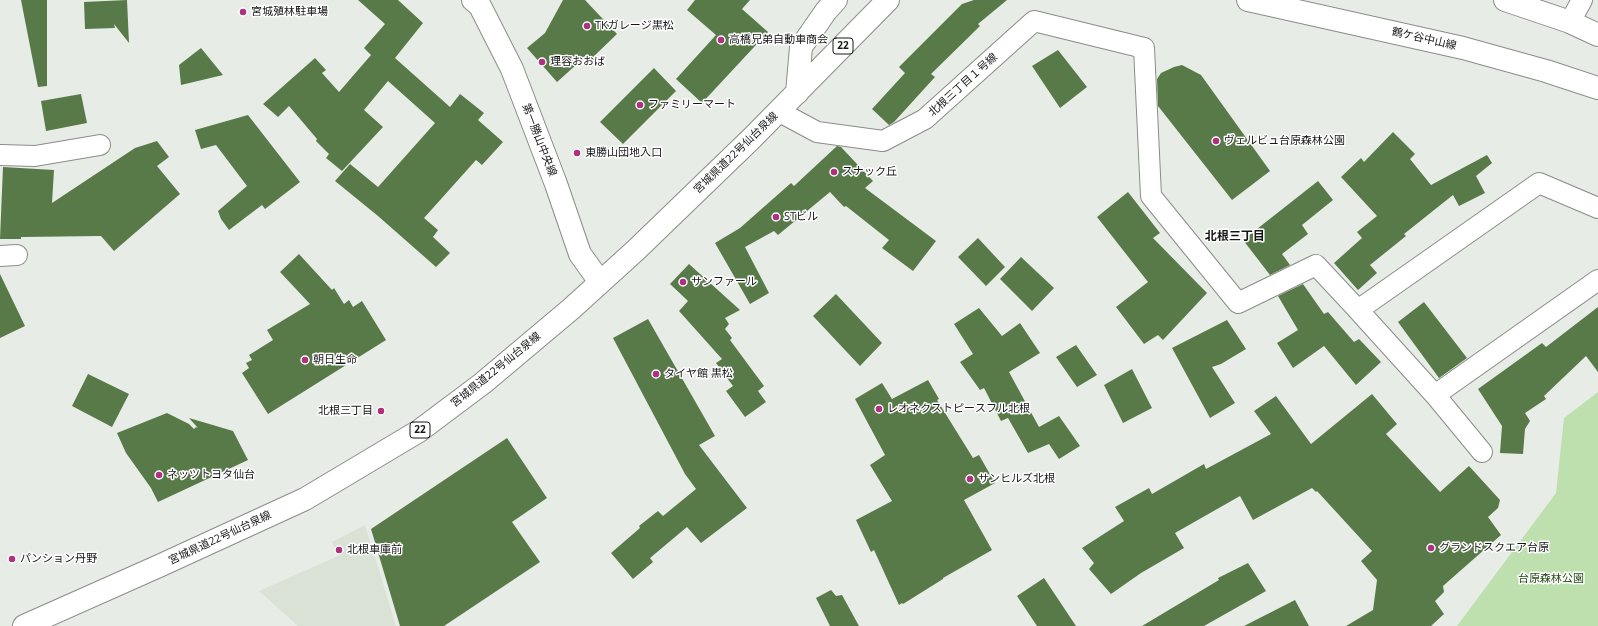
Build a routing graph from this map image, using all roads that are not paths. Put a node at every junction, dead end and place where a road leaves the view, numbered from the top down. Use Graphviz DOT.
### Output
graph roads {
  1 [pos="473,0"];
  2 [pos="836,0"];
  3 [pos="888,0"];
  4 [pos="1248,0"];
  5 [pos="1505,0"];
  6 [pos="1582,0"];
  7 [pos="1570,22"];
  8 [pos="1598,35"];
  9 [pos="1598,88"];
  10 [pos="797,93"];
  11 [pos="778,112"];
  12 [pos="100,145"];
  13 [pos="0,155"];
  14 [pos="1598,208"];
  15 [pos="1598,280"];
  16 [pos="600,282"];
  17 [pos="1358,310"];
  18 [pos="1435,395"];
  19 [pos="1482,452"];
  20 [pos="24,626"];
  1 -- 16 [label="main road, 第一勝山中央線"];
  2 -- 10 [label="main road"];
  3 -- 10 [label="main road, 宮城県道22号仙台泉線 / 22"];
  4 -- 9 [label="main road, 鶴ケ谷中山線"];
  5 -- 7 [label="main road"];
  6 -- 7 [label="street"];
  7 -- 8 [label="main road"];
  10 -- 11 [label="main road, 宮城県道22号仙台泉線 / 22"];
  11 -- 16 [label="main road, 宮城県道22号仙台泉線 / 22"];
  11 -- 17 [label="street, 北根三丁目１号線"];
  12 -- 13 [label="street"];
  14 -- 17 [label="street"];
  15 -- 18 [label="street"];
  16 -- 20 [label="main road, 宮城県道22号仙台泉線 / 22"];
  17 -- 18 [label="street"];
  18 -- 19 [label="street"];
}
